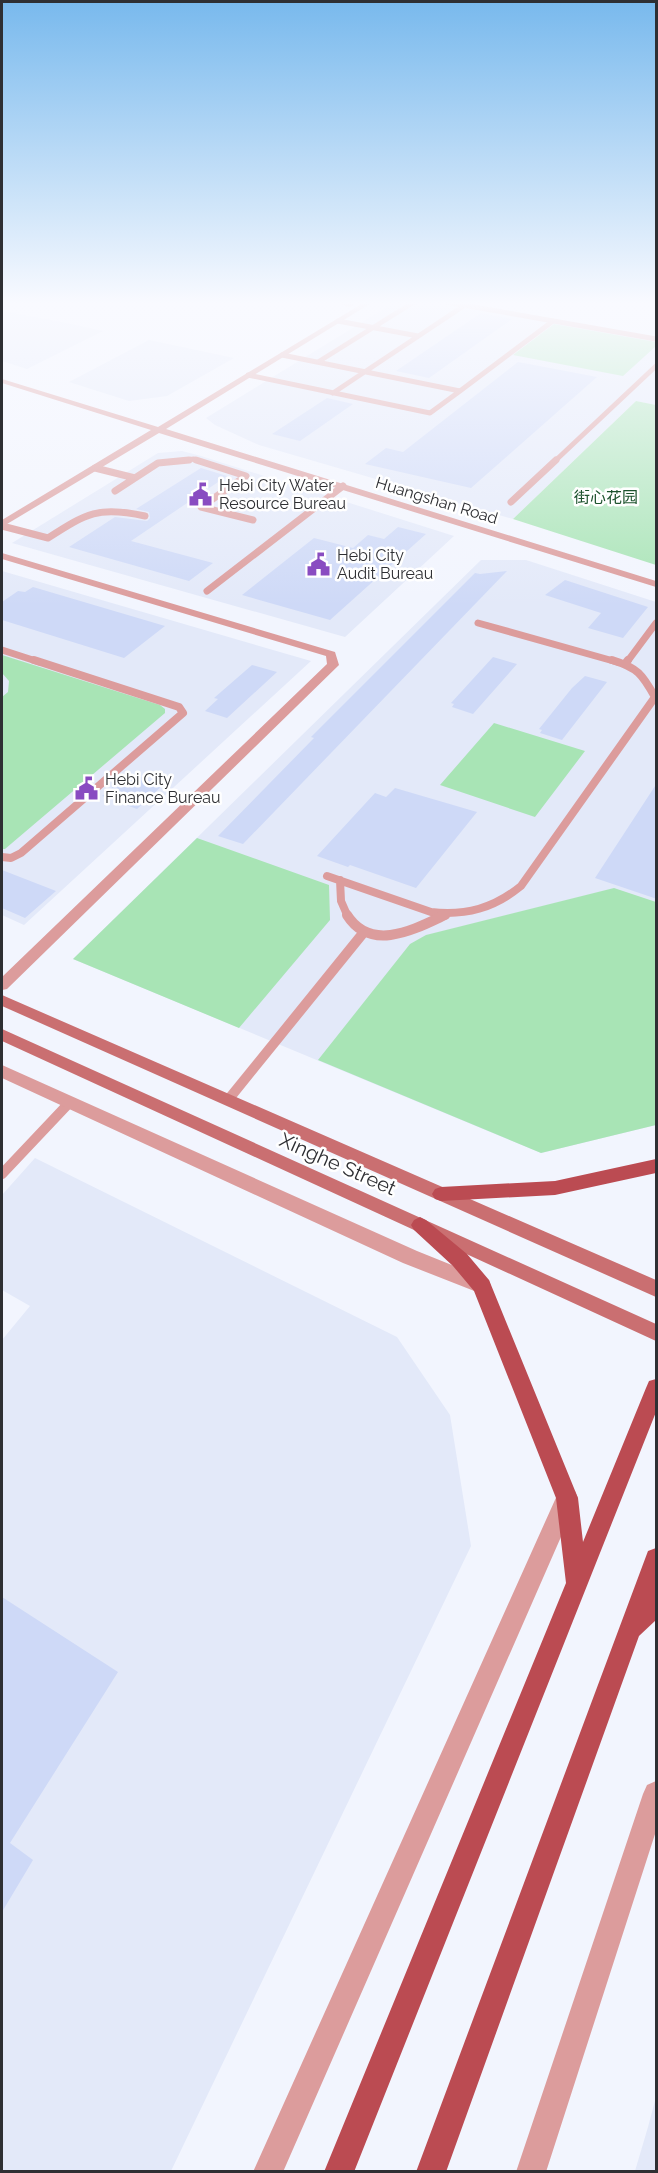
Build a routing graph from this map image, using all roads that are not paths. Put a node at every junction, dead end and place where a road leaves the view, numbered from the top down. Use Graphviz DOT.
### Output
graph roads {
  1 [pos="74,403"];
  2 [pos="93,403"];
  3 [pos="192,403"];
  4 [pos="202,403"];
  5 [pos="381,403"];
  6 [pos="444,403"];
  7 [pos="617,403"];
  8 [pos="168,424"];
  9 [pos="157,425"];
  10 [pos="146,426"];
  11 [pos="136,432"];
  12 [pos="95,468"];
  13 [pos="135,478"];
  14 [pos="343,486"];
  15 [pos="114,491"];
  16 [pos="511,502"];
  17 [pos="145,516"];
  18 [pos="253,520"];
  19 [pos="2,525"];
  20 [pos="2,556"];
  21 [pos="657,574"];
  22 [pos="657,584"];
  23 [pos="207,591"];
  24 [pos="478,623"];
  25 [pos="657,623"];
  26 [pos="2,650"];
  27 [pos="625,664"];
  28 [pos="2,857"];
  29 [pos="327,876"];
  30 [pos="340,880"];
  31 [pos="446,914"];
  32 [pos="364,932"];
  33 [pos="2,985"];
  34 [pos="2,1000"];
  35 [pos="2,1035"];
  36 [pos="2,1071"];
  37 [pos="228,1100"];
  38 [pos="69,1102"];
  39 [pos="657,1166"];
  40 [pos="2,1174"];
  41 [pos="441,1194"];
  42 [pos="420,1225"];
  43 [pos="482,1286"];
  44 [pos="657,1289"];
  45 [pos="657,1333"];
  46 [pos="657,1388"];
  47 [pos="567,1498"];
  48 [pos="657,1558"];
  49 [pos="577,1585"];
  50 [pos="657,1604"];
  51 [pos="629,1632"];
  52 [pos="657,1794"];
  53 [pos="268,2172"];
  54 [pos="339,2172"];
  55 [pos="431,2172"];
  56 [pos="531,2172"];
  1 -- 10 [label="street, Huangshan Road"];
  2 -- 9 [label="street, Huangshan Road"];
  3 -- 9 [label="street"];
  4 -- 8 [label="street"];
  5 -- 6 [label="lane"];
  7 -- 16 [label="lane"];
  8 -- 9 [label="street, Huangshan Road"];
  8 -- 21 [label="street, Huangshan Road"];
  9 -- 10 [label="street, Huangshan Road"];
  9 -- 12 [label="street"];
  9 -- 14 [label="street, Huangshan Road"];
  10 -- 11 [label="street"];
  12 -- 13 [label="lane"];
  12 -- 19 [label="street"];
  13 -- 15 [label="lane"];
  13 -- 18 [label="lane"];
  14 -- 22 [label="street, Huangshan Road"];
  14 -- 23 [label="lane"];
  17 -- 19 [label="lane"];
  20 -- 33 [label="street"];
  24 -- 27 [label="lane"];
  25 -- 27 [label="lane"];
  26 -- 28 [label="lane"];
  27 -- 31 [label="lane"];
  29 -- 30 [label="lane"];
  30 -- 31 [label="lane"];
  30 -- 32 [label="lane"];
  31 -- 32 [label="lane"];
  32 -- 37 [label="lane"];
  34 -- 37 [label="main road, Xinghe Street"];
  35 -- 42 [label="main road, Xinghe Street"];
  36 -- 38 [label="street"];
  37 -- 41 [label="main road, Xinghe Street"];
  38 -- 40 [label="lane"];
  38 -- 43 [label="street"];
  39 -- 41 [label="main road"];
  41 -- 44 [label="main road, Xinghe Street"];
  42 -- 43 [label="main road"];
  42 -- 45 [label="main road, Xinghe Street"];
  43 -- 47 [label="main road"];
  46 -- 49 [label="main road"];
  47 -- 49 [label="main road"];
  47 -- 53 [label="street"];
  48 -- 51 [label="main road"];
  49 -- 54 [label="main road"];
  50 -- 51 [label="main road"];
  51 -- 55 [label="main road"];
  52 -- 56 [label="street"];
}
